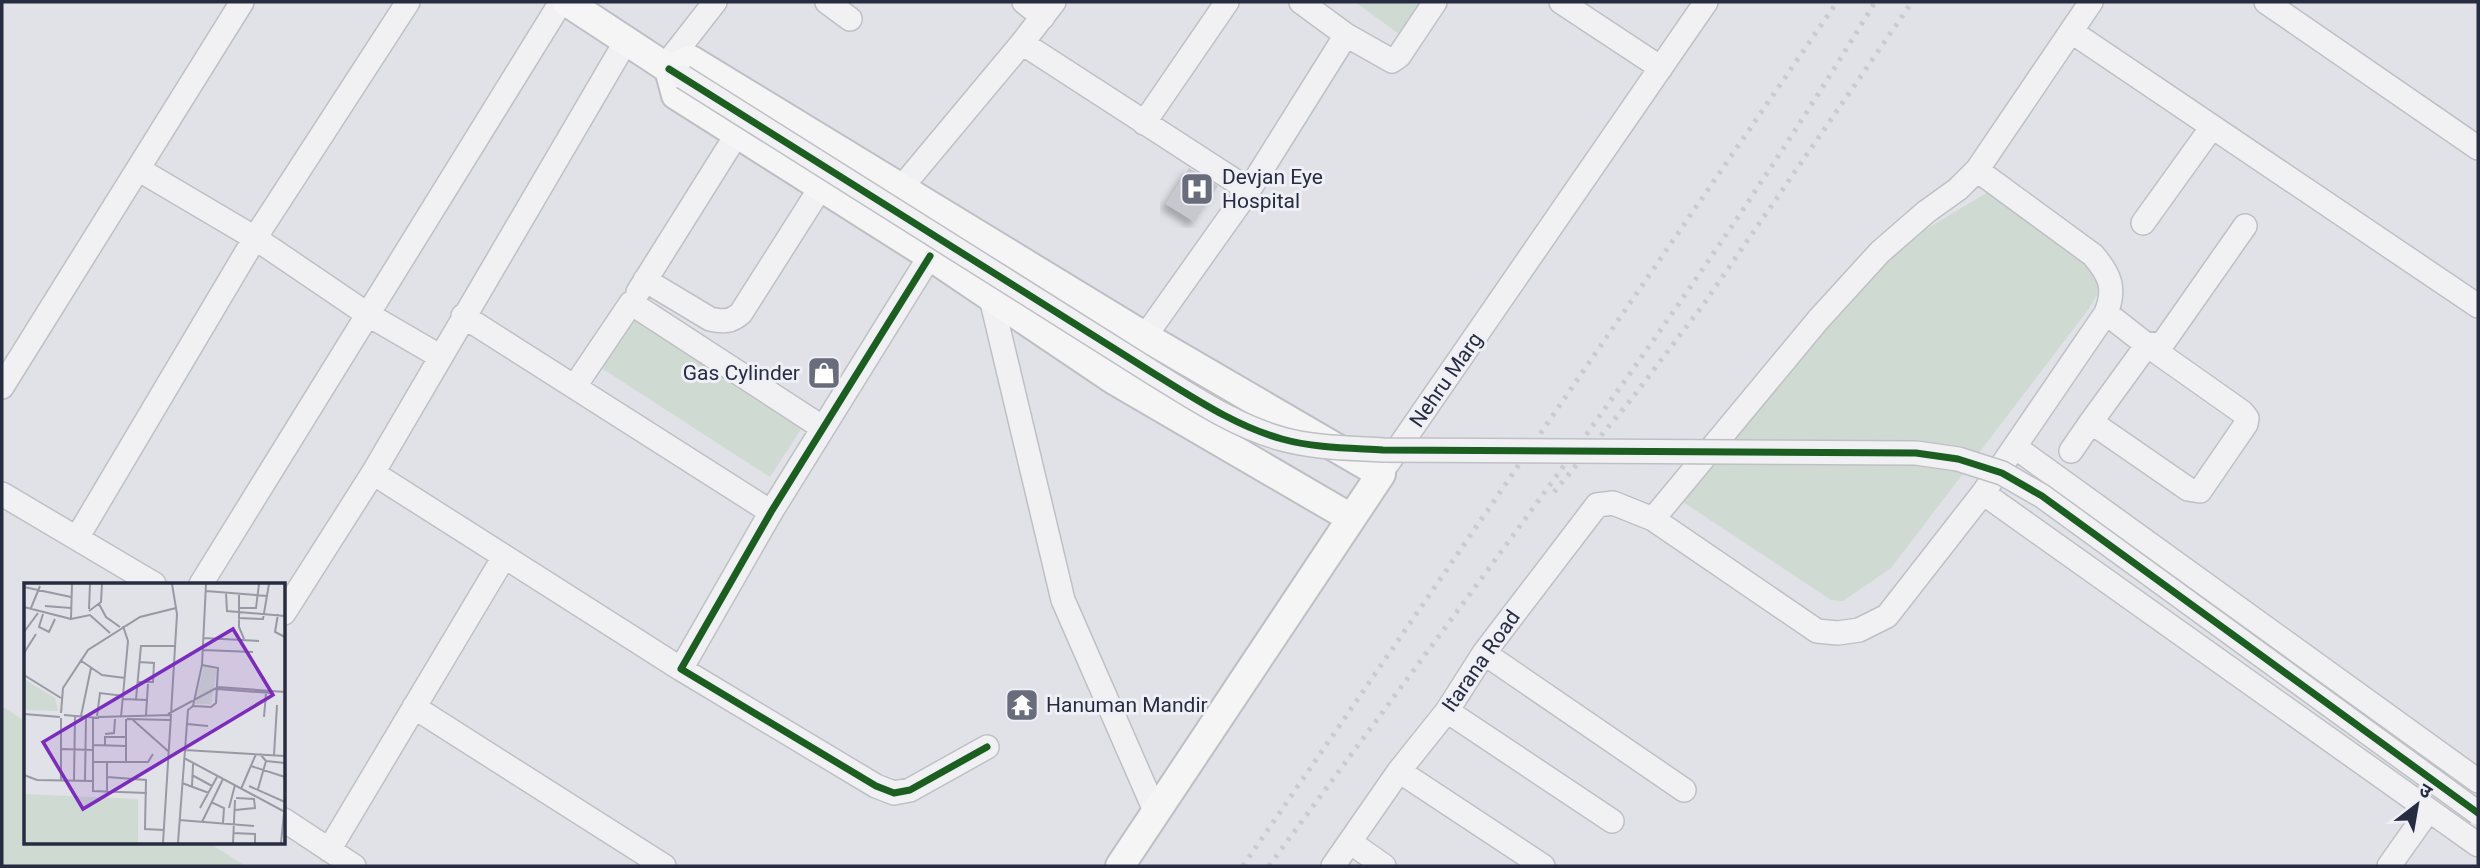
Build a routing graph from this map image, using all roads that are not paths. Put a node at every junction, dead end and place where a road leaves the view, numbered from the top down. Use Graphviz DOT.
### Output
graph roads {
  1 [pos="242,2"];
  2 [pos="408,2"];
  3 [pos="561,2"];
  4 [pos="567,2"];
  5 [pos="715,2"];
  6 [pos="827,2"];
  7 [pos="1024,2"];
  8 [pos="1227,2"];
  9 [pos="1301,2"];
  10 [pos="1435,2"];
  11 [pos="1561,2"];
  12 [pos="1706,2"];
  13 [pos="2091,2"];
  14 [pos="2266,2"];
  15 [pos="1048,9"];
  16 [pos="850,19"];
  17 [pos="2071,32"];
  18 [pos="1346,35"];
  19 [pos="626,41"];
  20 [pos="1022,43"];
  21 [pos="1661,68"];
  22 [pos="673,71"];
  23 [pos="1144,123"];
  24 [pos="2212,127"];
  25 [pos="737,135"];
  26 [pos="2478,148"];
  27 [pos="138,169"];
  28 [pos="1977,170"];
  29 [pos="821,187"];
  30 [pos="902,187"];
  31 [pos="1249,190"];
  32 [pos="874,222"];
  33 [pos="2143,223"];
  34 [pos="2245,226"];
  35 [pos="255,238"];
  36 [pos="930,256"];
  37 [pos="645,280"];
  38 [pos="991,298"];
  39 [pos="631,303"];
  40 [pos="2478,306"];
  41 [pos="2106,313"];
  42 [pos="367,314"];
  43 [pos="463,316"];
  44 [pos="1144,336"];
  45 [pos="2147,345"];
  46 [pos="442,357"];
  47 [pos="1114,380"];
  48 [pos="575,386"];
  49 [pos="2,387"];
  50 [pos="2091,422"];
  51 [pos="822,428"];
  52 [pos="2015,447"];
  53 [pos="2071,451"];
  54 [pos="373,473"];
  55 [pos="1381,474"];
  56 [pos="1983,493"];
  57 [pos="2,494"];
  58 [pos="771,512"];
  59 [pos="1351,518"];
  60 [pos="1653,520"];
  61 [pos="77,538"];
  62 [pos="504,557"];
  63 [pos="152,583"];
  64 [pos="202,583"];
  65 [pos="285,611"];
  66 [pos="1484,653"];
  67 [pos="681,669"];
  68 [pos="414,707"];
  69 [pos="1447,711"];
  70 [pos="988,747"];
  71 [pos="1399,771"];
  72 [pos="2478,781"];
  73 [pos="1684,790"];
  74 [pos="2428,811"];
  75 [pos="1156,813"];
  76 [pos="2478,813"];
  77 [pos="285,821"];
  78 [pos="1612,821"];
  79 [pos="1350,842"];
  80 [pos="2478,845"];
  81 [pos="329,850"];
  82 [pos="354,866"];
  83 [pos="664,866"];
  84 [pos="1120,866"];
  85 [pos="1333,866"];
  86 [pos="1384,866"];
  87 [pos="1544,866"];
  88 [pos="2389,866"];
  1 -- 27 [label="street"];
  2 -- 35 [label="street"];
  3 -- 42 [label="street"];
  4 -- 19 [label="main road"];
  5 -- 22 [label="street"];
  6 -- 16 [label="street"];
  7 -- 15 [label="street"];
  8 -- 23 [label="street"];
  9 -- 18 [label="street"];
  10 -- 18 [label="street"];
  11 -- 21 [label="street"];
  12 -- 21 [label="street, Nehru Marg"];
  13 -- 17 [label="street"];
  14 -- 26 [label="street"];
  15 -- 20 [label="street"];
  17 -- 24 [label="street"];
  17 -- 28 [label="street"];
  18 -- 31 [label="street"];
  19 -- 22 [label="main road"];
  19 -- 43 [label="street"];
  20 -- 23 [label="street"];
  20 -- 30 [label="street"];
  21 -- 55 [label="street, Nehru Marg"];
  22 -- 25 [label="main road"];
  22 -- 30 [label="main road"];
  22 -- 76 [label="street, bridge"];
  23 -- 31 [label="street"];
  24 -- 33 [label="street"];
  24 -- 40 [label="street"];
  25 -- 29 [label="main road"];
  25 -- 37 [label="street"];
  27 -- 35 [label="street"];
  27 -- 49 [label="street"];
  28 -- 41 [label="street"];
  28 -- 60 [label="street"];
  29 -- 32 [label="main road"];
  29 -- 37 [label="street"];
  30 -- 32 [label="street"];
  30 -- 44 [label="main road"];
  31 -- 44 [label="street"];
  32 -- 36 [label="main road"];
  34 -- 45 [label="street"];
  35 -- 42 [label="street"];
  35 -- 61 [label="street"];
  36 -- 38 [label="main road"];
  36 -- 51 [label="street"];
  37 -- 39 [label="street"];
  38 -- 47 [label="main road"];
  38 -- 75 [label="street"];
  39 -- 48 [label="street"];
  39 -- 51 [label="street"];
  41 -- 45 [label="street"];
  41 -- 52 [label="street, Itarana Road"];
  42 -- 46 [label="street"];
  42 -- 64 [label="street"];
  43 -- 46 [label="street"];
  43 -- 48 [label="street"];
  44 -- 47 [label="street"];
  44 -- 55 [label="main road"];
  45 -- 50 [label="street"];
  45 -- 50 [label="street"];
  46 -- 54 [label="street"];
  47 -- 59 [label="main road"];
  48 -- 58 [label="street"];
  50 -- 53 [label="street"];
  51 -- 58 [label="street"];
  52 -- 56 [label="street, Itarana Road"];
  52 -- 72 [label="street"];
  54 -- 62 [label="street"];
  54 -- 65 [label="street"];
  55 -- 59 [label="main road, Nehru Marg"];
  56 -- 60 [label="street, Itarana Road"];
  56 -- 74 [label="street"];
  57 -- 61 [label="street"];
  58 -- 67 [label="street"];
  59 -- 75 [label="main road, Nehru Marg"];
  60 -- 66 [label="street, Itarana Road"];
  61 -- 63 [label="street"];
  62 -- 67 [label="street"];
  62 -- 68 [label="street"];
  66 -- 69 [label="street, Itarana Road"];
  66 -- 73 [label="street"];
  67 -- 70 [label="street"];
  68 -- 81 [label="street"];
  68 -- 83 [label="street"];
  69 -- 71 [label="street, Itarana Road"];
  69 -- 78 [label="street"];
  71 -- 79 [label="street, Itarana Road"];
  71 -- 87 [label="street"];
  74 -- 80 [label="street"];
  74 -- 88 [label="street"];
  75 -- 84 [label="main road, Nehru Marg"];
  77 -- 81 [label="street"];
  79 -- 85 [label="street, Itarana Road"];
  79 -- 86 [label="street"];
  81 -- 82 [label="street"];
}
